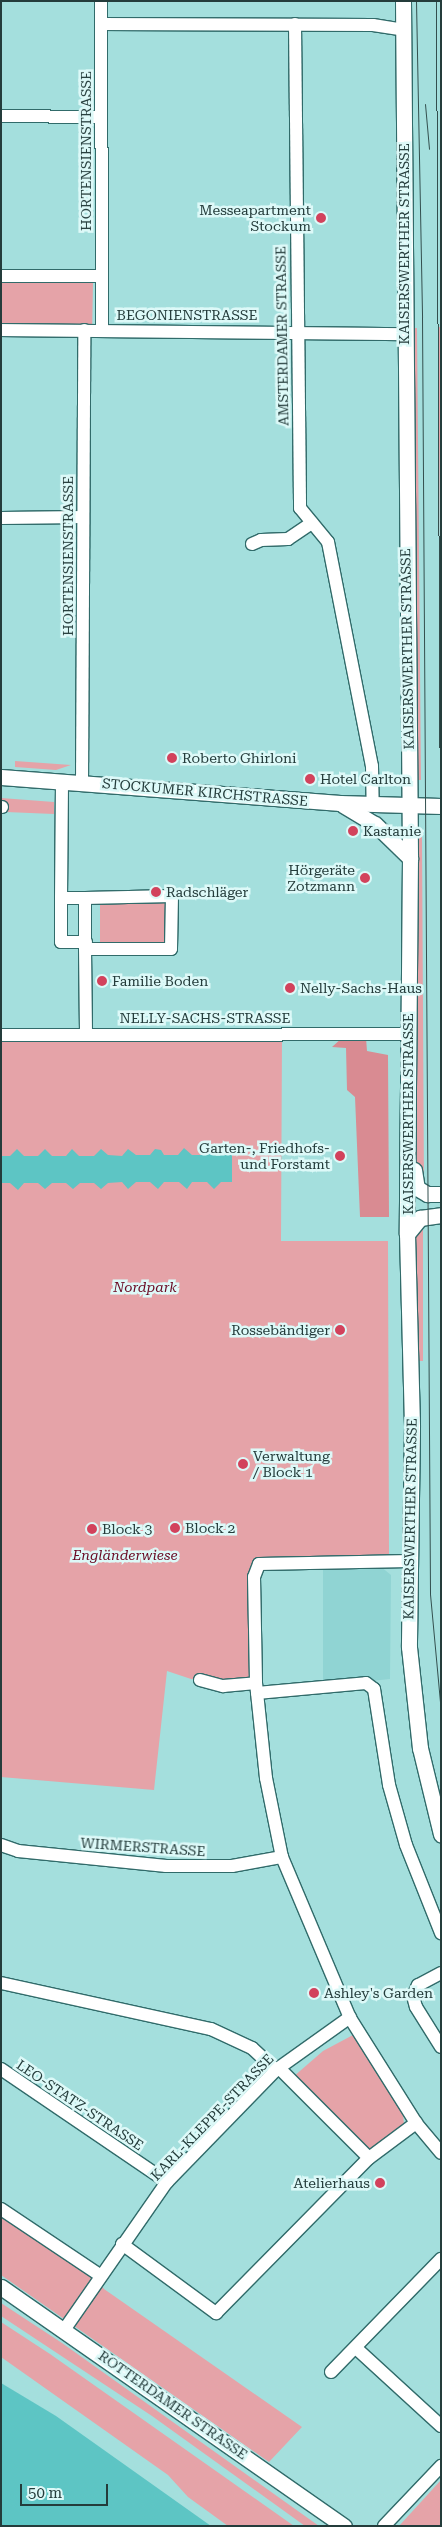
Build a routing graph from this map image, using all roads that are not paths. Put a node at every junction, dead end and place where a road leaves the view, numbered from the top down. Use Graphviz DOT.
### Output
graph roads {
  1 [pos="101,1"];
  2 [pos="403,1"];
  3 [pos="101,24"];
  4 [pos="295,24"];
  5 [pos="403,30"];
  6 [pos="1,116"];
  7 [pos="100,117"];
  8 [pos="1,276"];
  9 [pos="102,276"];
  10 [pos="1,330"];
  11 [pos="84,330"];
  12 [pos="102,330"];
  13 [pos="297,331"];
  14 [pos="403,334"];
  15 [pos="83,517"];
  16 [pos="1,518"];
  17 [pos="312,523"];
  18 [pos="252,544"];
  19 [pos="1,777"];
  20 [pos="62,781"];
  21 [pos="82,782"];
  22 [pos="340,803"];
  23 [pos="377,806"];
  24 [pos="409,806"];
  25 [pos="441,806"];
  26 [pos="358,813"];
  27 [pos="410,858"];
  28 [pos="61,898"];
  29 [pos="85,898"];
  30 [pos="85,945"];
  31 [pos="86,1033"];
  32 [pos="1,1034"];
  33 [pos="409,1034"];
  34 [pos="408,1164"];
  35 [pos="441,1194"];
  36 [pos="441,1215"];
  37 [pos="407,1234"];
  38 [pos="410,1561"];
  39 [pos="200,1680"];
  40 [pos="256,1688"];
  41 [pos="441,1834"];
  42 [pos="1,1845"];
  43 [pos="282,1857"];
  44 [pos="441,1933"];
  45 [pos="441,1973"];
  46 [pos="1,1983"];
  47 [pos="350,2017"];
  48 [pos="441,2047"];
  49 [pos="278,2069"];
  50 [pos="1,2070"];
  51 [pos="416,2123"];
  52 [pos="441,2153"];
  53 [pos="369,2158"];
  54 [pos="167,2182"];
  55 [pos="1,2209"];
  56 [pos="122,2244"];
  57 [pos="441,2259"];
  58 [pos="101,2276"];
  59 [pos="1,2287"];
  60 [pos="64,2330"];
  61 [pos="357,2349"];
  62 [pos="331,2372"];
  63 [pos="441,2426"];
  64 [pos="441,2466"];
  65 [pos="344,2526"];
  66 [pos="384,2526"];
  1 -- 3 [label="street, HORTENSIENSTRASSE"];
  2 -- 5 [label="street, KAISERSWERTHER STRASSE"];
  3 -- 4 [label="street"];
  3 -- 7 [label="street, HORTENSIENSTRASSE"];
  4 -- 5 [label="street"];
  4 -- 13 [label="street, AMSTERDAMER STRASSE"];
  5 -- 14 [label="street, KAISERSWERTHER STRASSE"];
  6 -- 7 [label="street"];
  7 -- 9 [label="street, HORTENSIENSTRASSE"];
  8 -- 9 [label="street"];
  9 -- 12 [label="street, HORTENSIENSTRASSE"];
  10 -- 11 [label="street, BEGONIENSTRASSE"];
  11 -- 12 [label="street, BEGONIENSTRASSE"];
  11 -- 15 [label="street, HORTENSIENSTRASSE"];
  12 -- 13 [label="street, BEGONIENSTRASSE"];
  13 -- 14 [label="street, BEGONIENSTRASSE"];
  13 -- 17 [label="street, AMSTERDAMER STRASSE"];
  14 -- 24 [label="street, KAISERSWERTHER STRASSE"];
  15 -- 16 [label="street"];
  15 -- 21 [label="street, HORTENSIENSTRASSE"];
  17 -- 18 [label="street"];
  17 -- 23 [label="street, AMSTERDAMER STRASSE"];
  19 -- 20 [label="street, STOCKUMER KIRCHSTRASSE"];
  20 -- 21 [label="street, STOCKUMER KIRCHSTRASSE"];
  20 -- 28 [label="street"];
  21 -- 22 [label="street, STOCKUMER KIRCHSTRASSE"];
  22 -- 23 [label="street, STOCKUMER KIRCHSTRASSE"];
  22 -- 26 [label="street"];
  23 -- 24 [label="street, STOCKUMER KIRCHSTRASSE"];
  23 -- 26 [label="street"];
  24 -- 25 [label="street, STOCKUMER KIRCHSTRASSE"];
  24 -- 27 [label="street, KAISERSWERTHER STRASSE"];
  26 -- 27 [label="street"];
  27 -- 33 [label="street, KAISERSWERTHER STRASSE"];
  28 -- 29 [label="street"];
  28 -- 30 [label="street"];
  29 -- 30 [label="street"];
  29 -- 30 [label="street"];
  30 -- 31 [label="street"];
  31 -- 32 [label="street, NELLY-SACHS-STRASSE"];
  31 -- 33 [label="street, NELLY-SACHS-STRASSE"];
  33 -- 34 [label="street, KAISERSWERTHER STRASSE"];
  34 -- 35 [label="street"];
  34 -- 37 [label="street, KAISERSWERTHER STRASSE"];
  36 -- 37 [label="street"];
  37 -- 38 [label="street, KAISERSWERTHER STRASSE"];
  38 -- 40 [label="street"];
  38 -- 41 [label="street, KAISERSWERTHER STRASSE"];
  39 -- 40 [label="street"];
  40 -- 43 [label="street"];
  40 -- 44 [label="street"];
  42 -- 43 [label="street, WIRMERSTRASSE"];
  43 -- 47 [label="street"];
  45 -- 48 [label="street"];
  46 -- 49 [label="street"];
  47 -- 49 [label="street, KARL-KLEPPE-STRASSE"];
  47 -- 51 [label="street"];
  49 -- 53 [label="street"];
  49 -- 54 [label="street, KARL-KLEPPE-STRASSE"];
  50 -- 54 [label="street, LEO-STATZ-STRASSE"];
  51 -- 52 [label="street"];
  51 -- 53 [label="street"];
  53 -- 56 [label="street"];
  54 -- 56 [label="street, KARL-KLEPPE-STRASSE"];
  55 -- 58 [label="street"];
  56 -- 58 [label="street, KARL-KLEPPE-STRASSE"];
  57 -- 61 [label="street"];
  58 -- 60 [label="street, KARL-KLEPPE-STRASSE"];
  59 -- 60 [label="street, ROTTERDAMER STRASSE"];
  60 -- 65 [label="street, ROTTERDAMER STRASSE"];
  61 -- 62 [label="street"];
  61 -- 63 [label="street"];
  64 -- 66 [label="street"];
}
